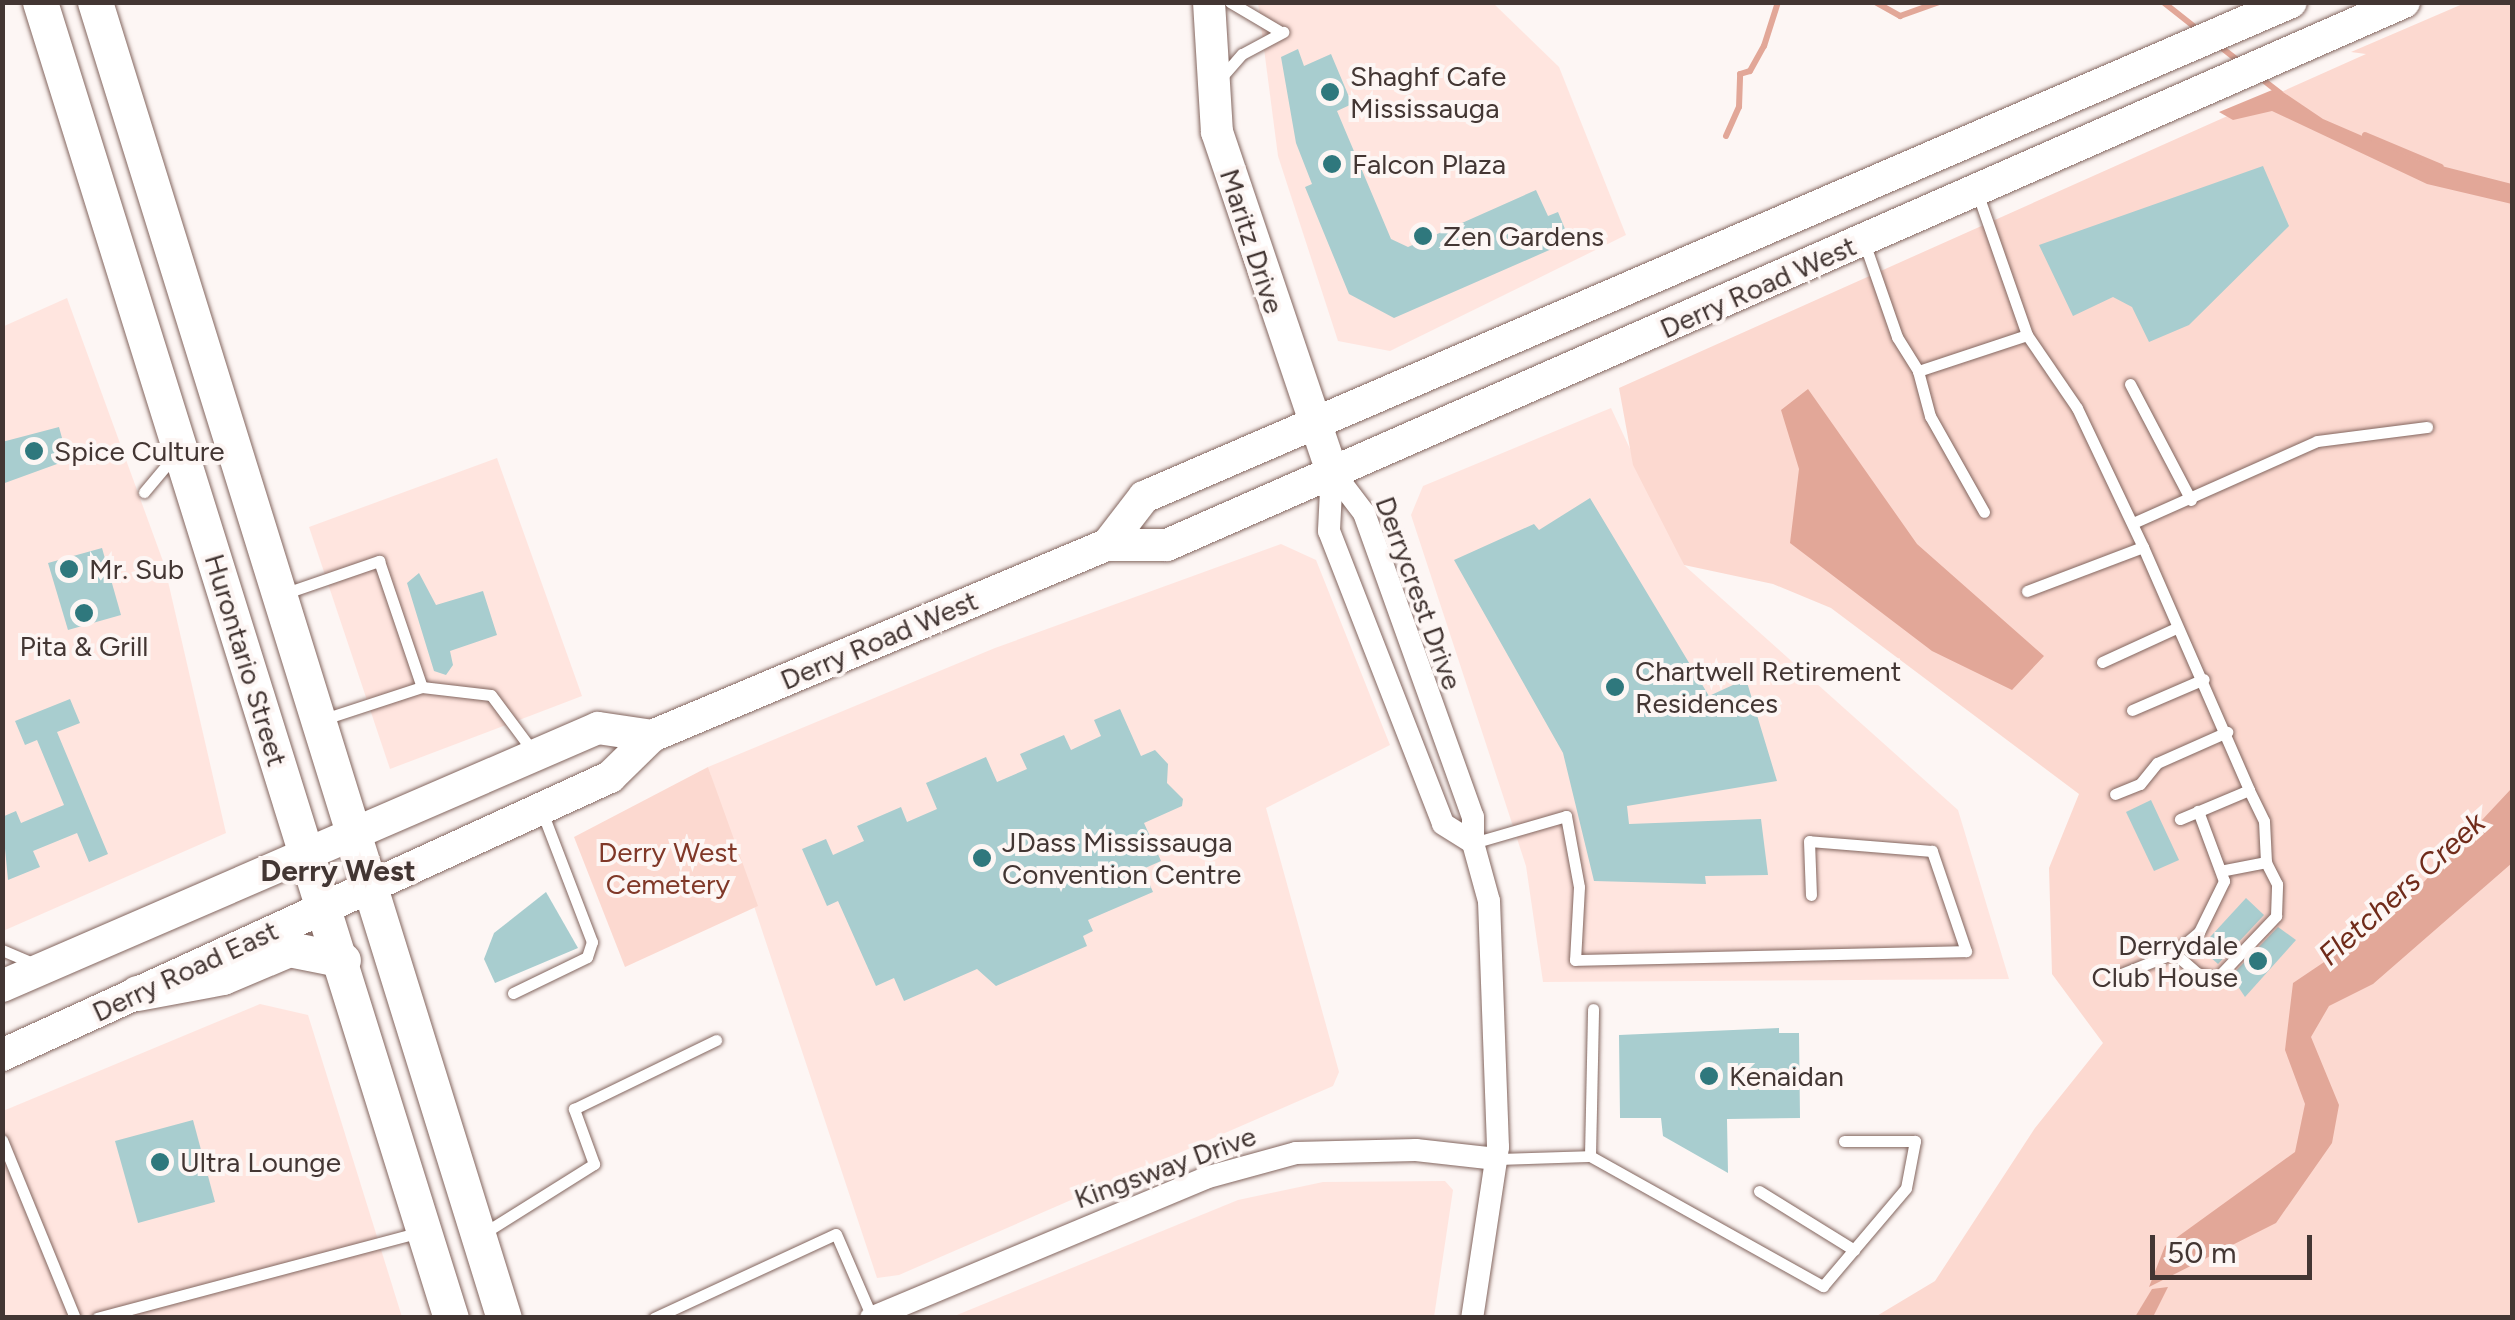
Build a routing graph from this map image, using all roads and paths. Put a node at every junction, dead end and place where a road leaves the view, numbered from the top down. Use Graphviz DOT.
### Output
graph roads {
  1 [pos="40,2"];
  2 [pos="96,2"];
  3 [pos="1209,2"];
  4 [pos="1230,2"];
  5 [pos="2291,2"];
  6 [pos="2404,2"];
  7 [pos="1212,90"];
  8 [pos="1960,146"];
  9 [pos="1977,192"];
  10 [pos="1863,241"];
  11 [pos="2027,334"];
  12 [pos="1918,371"];
  13 [pos="2130,384"];
  14 [pos="1315,422"];
  15 [pos="2427,427"];
  16 [pos="182,448"];
  17 [pos="1332,471"];
  18 [pos="144,492"];
  19 [pos="2190,500"];
  20 [pos="1984,512"];
  21 [pos="2133,523"];
  22 [pos="1107,544"];
  23 [pos="2143,547"];
  24 [pos="2028,590"];
  25 [pos="279,596"];
  26 [pos="2176,628"];
  27 [pos="2102,662"];
  28 [pos="2204,678"];
  29 [pos="422,687"];
  30 [pos="2132,710"];
  31 [pos="317,721"];
  32 [pos="2227,732"];
  33 [pos="652,736"];
  34 [pos="534,753"];
  35 [pos="2250,790"];
  36 [pos="2115,794"];
  37 [pos="540,808"];
  38 [pos="2198,812"];
  39 [pos="2180,819"];
  40 [pos="350,831"];
  41 [pos="1472,843"];
  42 [pos="305,852"];
  43 [pos="2266,862"];
  44 [pos="2225,870"];
  45 [pos="368,886"];
  46 [pos="1811,894"];
  47 [pos="325,906"];
  48 [pos="2,950"];
  49 [pos="2174,953"];
  50 [pos="343,960"];
  51 [pos="46,968"];
  52 [pos="2116,976"];
  53 [pos="2,986"];
  54 [pos="137,993"];
  55 [pos="513,993"];
  56 [pos="1593,1009"];
  57 [pos="716,1040"];
  58 [pos="2,1055"];
  59 [pos="2,1140"];
  60 [pos="1844,1141"];
  61 [pos="1590,1156"];
  62 [pos="1496,1160"];
  63 [pos="1759,1190"];
  64 [pos="425,1231"];
  65 [pos="476,1238"];
  66 [pos="1854,1250"];
  67 [pos="871,1317"];
  68 [pos="75,1318"];
  69 [pos="97,1318"];
  70 [pos="451,1318"];
  71 [pos="504,1318"];
  72 [pos="654,1318"];
  73 [pos="1472,1318"];
  1 -- 16 [label="main road, Hurontario Street"];
  2 -- 25 [label="main road, Hurontario Street"];
  3 -- 7 [label="main road, Maritz Drive"];
  4 -- 7 [label="lane"];
  5 -- 8 [label="main road, Derry Road West"];
  6 -- 9 [label="main road, Derry Road West"];
  7 -- 14 [label="main road, Maritz Drive"];
  8 -- 9 [label="main road"];
  8 -- 14 [label="main road, Derry Road West"];
  9 -- 10 [label="main road, Derry Road West"];
  9 -- 11 [label="lane"];
  10 -- 12 [label="lane"];
  10 -- 17 [label="main road, Derry Road West"];
  11 -- 12 [label="lane"];
  11 -- 21 [label="lane"];
  12 -- 20 [label="lane"];
  13 -- 19 [label="lane"];
  14 -- 17 [label="main road, Maritz Drive"];
  14 -- 22 [label="main road, Derry Road West"];
  15 -- 19 [label="lane"];
  16 -- 18 [label="lane"];
  16 -- 42 [label="main road, Hurontario Street"];
  17 -- 22 [label="main road, Derry Road West"];
  17 -- 41 [label="street, Derrycrest Drive"];
  17 -- 41 [label="street, Derrycrest Drive"];
  19 -- 21 [label="lane"];
  21 -- 23 [label="lane"];
  22 -- 33 [label="main road, Derry Road West"];
  23 -- 24 [label="lane"];
  23 -- 26 [label="lane"];
  25 -- 29 [label="lane"];
  25 -- 31 [label="main road, Hurontario Street"];
  26 -- 27 [label="lane"];
  26 -- 28 [label="lane"];
  28 -- 30 [label="lane"];
  28 -- 32 [label="lane"];
  29 -- 31 [label="lane"];
  29 -- 34 [label="lane"];
  31 -- 40 [label="main road, Hurontario Street"];
  32 -- 35 [label="lane"];
  32 -- 36 [label="lane"];
  33 -- 34 [label="main road"];
  33 -- 37 [label="main road, Derry Road West"];
  34 -- 40 [label="main road"];
  35 -- 38 [label="lane"];
  35 -- 43 [label="lane"];
  37 -- 45 [label="main road, Derry Road West"];
  37 -- 55 [label="lane"];
  38 -- 39 [label="lane"];
  38 -- 44 [label="lane"];
  40 -- 42 [label="main road"];
  40 -- 45 [label="main road, Hurontario Street"];
  41 -- 46 [label="lane"];
  41 -- 62 [label="street, Derrycrest Drive"];
  42 -- 47 [label="main road, Hurontario Street"];
  42 -- 51 [label="main road, Derry Road East"];
  43 -- 44 [label="lane"];
  43 -- 49 [label="lane"];
  44 -- 49 [label="lane"];
  45 -- 47 [label="main road, Derry Road East"];
  45 -- 65 [label="main road, Hurontario Street"];
  47 -- 50 [label="main road, Hurontario Street"];
  47 -- 54 [label="main road, Derry Road East"];
  48 -- 51 [label="lane"];
  49 -- 52 [label="lane"];
  50 -- 54 [label="main road"];
  50 -- 64 [label="main road, Hurontario Street"];
  51 -- 53 [label="main road, Derry Road East"];
  54 -- 58 [label="main road, Derry Road East"];
  56 -- 61 [label="lane"];
  57 -- 65 [label="lane"];
  59 -- 68 [label="lane"];
  60 -- 66 [label="lane"];
  61 -- 62 [label="lane"];
  61 -- 66 [label="lane"];
  62 -- 67 [label="street, Kingsway Drive"];
  62 -- 73 [label="street, Derrycrest Drive"];
  63 -- 66 [label="lane"];
  64 -- 69 [label="lane"];
  64 -- 70 [label="main road, Hurontario Street"];
  65 -- 71 [label="main road, Hurontario Street"];
  67 -- 72 [label="lane"];
}
